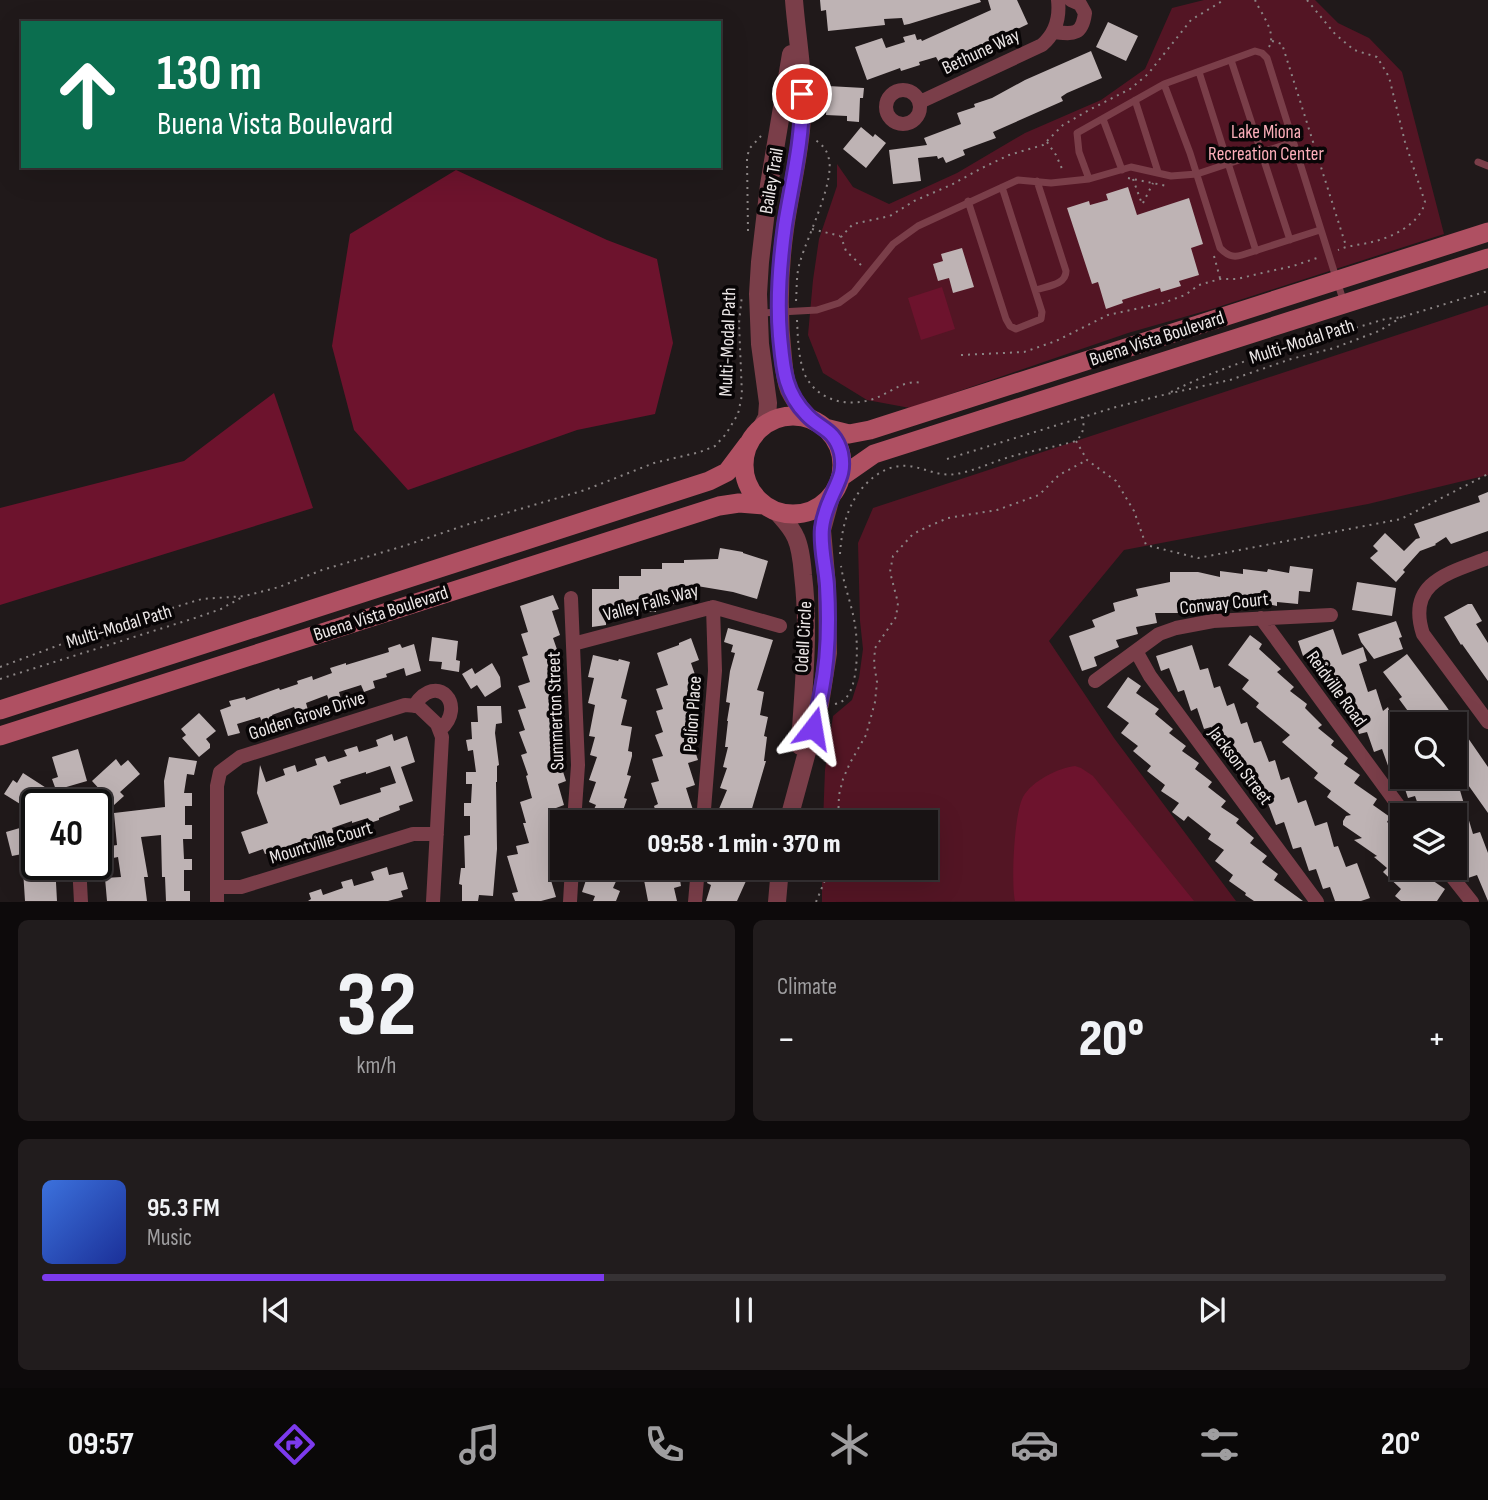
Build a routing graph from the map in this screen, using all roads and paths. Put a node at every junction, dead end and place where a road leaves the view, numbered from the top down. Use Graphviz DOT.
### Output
graph roads {
  1 [pos="794,0"];
  2 [pos="1058,0"];
  3 [pos="1071,0"];
  4 [pos="1224,0"];
  5 [pos="1255,0"];
  6 [pos="796,19"];
  7 [pos="1054,32"];
  8 [pos="1272,41"];
  9 [pos="1262,53"];
  10 [pos="1231,60"];
  11 [pos="1199,72"];
  12 [pos="1164,85"];
  13 [pos="1135,100"];
  14 [pos="920,102"];
  15 [pos="1103,119"];
  16 [pos="779,133"];
  17 [pos="801,136"];
  18 [pos="1046,142"];
  19 [pos="1293,142"];
  20 [pos="1262,152"];
  21 [pos="1478,162"];
  22 [pos="1228,163"];
  23 [pos="1488,166"];
  24 [pos="1122,170"];
  25 [pos="1158,172"];
  26 [pos="1197,174"];
  27 [pos="1120,178"];
  28 [pos="1133,178"];
  29 [pos="1089,179"];
  30 [pos="1037,181"];
  31 [pos="1064,182"];
  32 [pos="1153,183"];
  33 [pos="1168,186"];
  34 [pos="1002,187"];
  35 [pos="968,201"];
  36 [pos="811,229"];
  37 [pos="1320,230"];
  38 [pos="1488,232"];
  39 [pos="841,237"];
  40 [pos="748,240"];
  41 [pos="1290,240"];
  42 [pos="1346,247"];
  43 [pos="1256,251"];
  44 [pos="1214,257"];
  45 [pos="1488,258"];
  46 [pos="869,272"];
  47 [pos="1220,279"];
  48 [pos="1337,282"];
  49 [pos="743,287"];
  50 [pos="1036,290"];
  51 [pos="1488,291"];
  52 [pos="1344,304"];
  53 [pos="788,312"];
  54 [pos="759,313"];
  55 [pos="1402,317"];
  56 [pos="922,383"];
  57 [pos="1167,394"];
  58 [pos="1083,417"];
  59 [pos="821,425"];
  60 [pos="762,426"];
  61 [pos="1076,440"];
  62 [pos="748,444"];
  63 [pos="947,459"];
  64 [pos="1087,460"];
  65 [pos="1488,474"];
  66 [pos="841,477"];
  67 [pos="831,497"];
  68 [pos="771,509"];
  69 [pos="1488,558"];
  70 [pos="245,596"];
  71 [pos="571,598"];
  72 [pos="713,607"];
  73 [pos="1331,615"];
  74 [pos="1261,618"];
  75 [pos="780,626"];
  76 [pos="573,644"];
  77 [pos="1136,651"];
  78 [pos="0,667"];
  79 [pos="0,679"];
  80 [pos="1095,681"];
  81 [pos="820,704"];
  82 [pos="414,706"];
  83 [pos="0,710"];
  84 [pos="1488,722"];
  85 [pos="440,730"];
  86 [pos="0,736"];
  87 [pos="799,777"];
  88 [pos="1396,803"];
  89 [pos="576,810"];
  90 [pos="704,810"];
  91 [pos="791,810"];
  92 [pos="838,810"];
  93 [pos="437,834"];
  94 [pos="80,880"];
  95 [pos="571,880"];
  96 [pos="697,880"];
  97 [pos="779,880"];
  98 [pos="825,880"];
  99 [pos="1454,880"];
  100 [pos="217,894"];
  101 [pos="81,901"];
  102 [pos="433,901"];
  103 [pos="570,901"];
  104 [pos="695,901"];
  105 [pos="777,901"];
  106 [pos="816,901"];
  107 [pos="1317,901"];
  108 [pos="1471,901"];
  1 -- 6 [label="street, Bailey Trail"];
  2 -- 7 [label="street"];
  3 -- 7 [label="street, Bethune Way"];
  4 -- 18 [label="path"];
  5 -- 8 [label="path"];
  6 -- 16 [label="street, Bailey Trail"];
  6 -- 17 [label="street, Bailey Trail"];
  7 -- 14 [label="street, Bethune Way"];
  8 -- 9 [label="path"];
  8 -- 42 [label="path"];
  9 -- 10 [label="lane"];
  9 -- 19 [label="lane"];
  10 -- 11 [label="lane"];
  10 -- 20 [label="lane"];
  11 -- 12 [label="lane"];
  11 -- 22 [label="lane"];
  12 -- 13 [label="lane"];
  12 -- 26 [label="lane"];
  13 -- 15 [label="lane"];
  13 -- 25 [label="lane"];
  15 -- 24 [label="lane"];
  15 -- 29 [label="lane"];
  16 -- 40 [label="path"];
  16 -- 54 [label="street, Bailey Trail"];
  17 -- 36 [label="path"];
  17 -- 53 [label="street, Bailey Trail"];
  18 -- 31 [label="path"];
  18 -- 39 [label="path"];
  19 -- 20 [label="lane"];
  19 -- 37 [label="lane"];
  20 -- 22 [label="lane"];
  20 -- 41 [label="lane"];
  21 -- 23 [label="lane"];
  22 -- 26 [label="lane"];
  22 -- 43 [label="lane"];
  24 -- 25 [label="lane"];
  24 -- 29 [label="lane"];
  25 -- 26 [label="lane"];
  26 -- 43 [label="lane"];
  27 -- 28 [label="path"];
  28 -- 32 [label="path"];
  28 -- 32 [label="path"];
  29 -- 31 [label="lane"];
  30 -- 31 [label="lane"];
  30 -- 34 [label="lane"];
  30 -- 50 [label="lane"];
  32 -- 33 [label="path"];
  34 -- 35 [label="lane"];
  34 -- 50 [label="lane"];
  35 -- 46 [label="lane"];
  35 -- 50 [label="lane"];
  36 -- 39 [label="path"];
  36 -- 53 [label="path"];
  37 -- 41 [label="lane"];
  37 -- 48 [label="lane"];
  38 -- 48 [label="main road, Buena Vista Boulevard"];
  39 -- 46 [label="path"];
  41 -- 43 [label="lane"];
  44 -- 47 [label="path"];
  45 -- 52 [label="main road, Buena Vista Boulevard"];
  46 -- 53 [label="lane"];
  48 -- 52 [label="lane"];
  48 -- 59 [label="main road, Buena Vista Boulevard"];
  49 -- 70 [label="path, Multi-Modal Path"];
  51 -- 55 [label="path, Multi-Modal Path"];
  52 -- 66 [label="main road, Buena Vista Boulevard"];
  53 -- 54 [label="lane"];
  53 -- 56 [label="path"];
  53 -- 59 [label="street, Bailey Trail"];
  54 -- 60 [label="street, Bailey Trail"];
  55 -- 57 [label="path, Multi-Modal Path"];
  55 -- 57 [label="path, Multi-Modal Path"];
  57 -- 58 [label="path, Multi-Modal Path"];
  58 -- 61 [label="path"];
  58 -- 63 [label="path, Multi-Modal Path"];
  59 -- 60 [label="main road, Buena Vista Boulevard"];
  59 -- 66 [label="main road"];
  60 -- 62 [label="main road, Buena Vista Boulevard"];
  61 -- 64 [label="path"];
  61 -- 81 [label="path"];
  62 -- 68 [label="main road"];
  62 -- 83 [label="main road, Buena Vista Boulevard"];
  64 -- 65 [label="path"];
  64 -- 92 [label="path"];
  66 -- 67 [label="main road, Buena Vista Boulevard"];
  67 -- 68 [label="main road, Buena Vista Boulevard"];
  67 -- 81 [label="street, Odell Circle"];
  68 -- 86 [label="main road, Buena Vista Boulevard"];
  68 -- 87 [label="street, Odell Circle"];
  69 -- 84 [label="street"];
  70 -- 78 [label="path, Multi-Modal Path"];
  70 -- 79 [label="path, Multi-Modal Path"];
  71 -- 76 [label="street, Summerton Street"];
  72 -- 75 [label="street, Valley Falls Way"];
  72 -- 76 [label="street, Valley Falls Way"];
  72 -- 90 [label="street, Pelion Place"];
  73 -- 74 [label="street, Conway Court"];
  74 -- 77 [label="street, Conway Court"];
  74 -- 88 [label="street, Reidville Road"];
  76 -- 89 [label="street, Summerton Street"];
  77 -- 80 [label="street, Conway Court"];
  77 -- 107 [label="street, Jackson Street"];
  81 -- 87 [label="street, Odell Circle"];
  82 -- 85 [label="street"];
  82 -- 85 [label="street, Golden Grove Drive"];
  82 -- 100 [label="street, Golden Grove Drive"];
  85 -- 93 [label="street, Golden Grove Drive"];
  87 -- 91 [label="street, Odell Circle"];
  93 -- 100 [label="street, Mountville Court"];
  93 -- 102 [label="street, Golden Grove Drive"];
  94 -- 101 [label="street"];
  95 -- 103 [label="street"];
  96 -- 104 [label="street"];
  97 -- 105 [label="street"];
  98 -- 106 [label="path"];
  99 -- 108 [label="street"];
}
